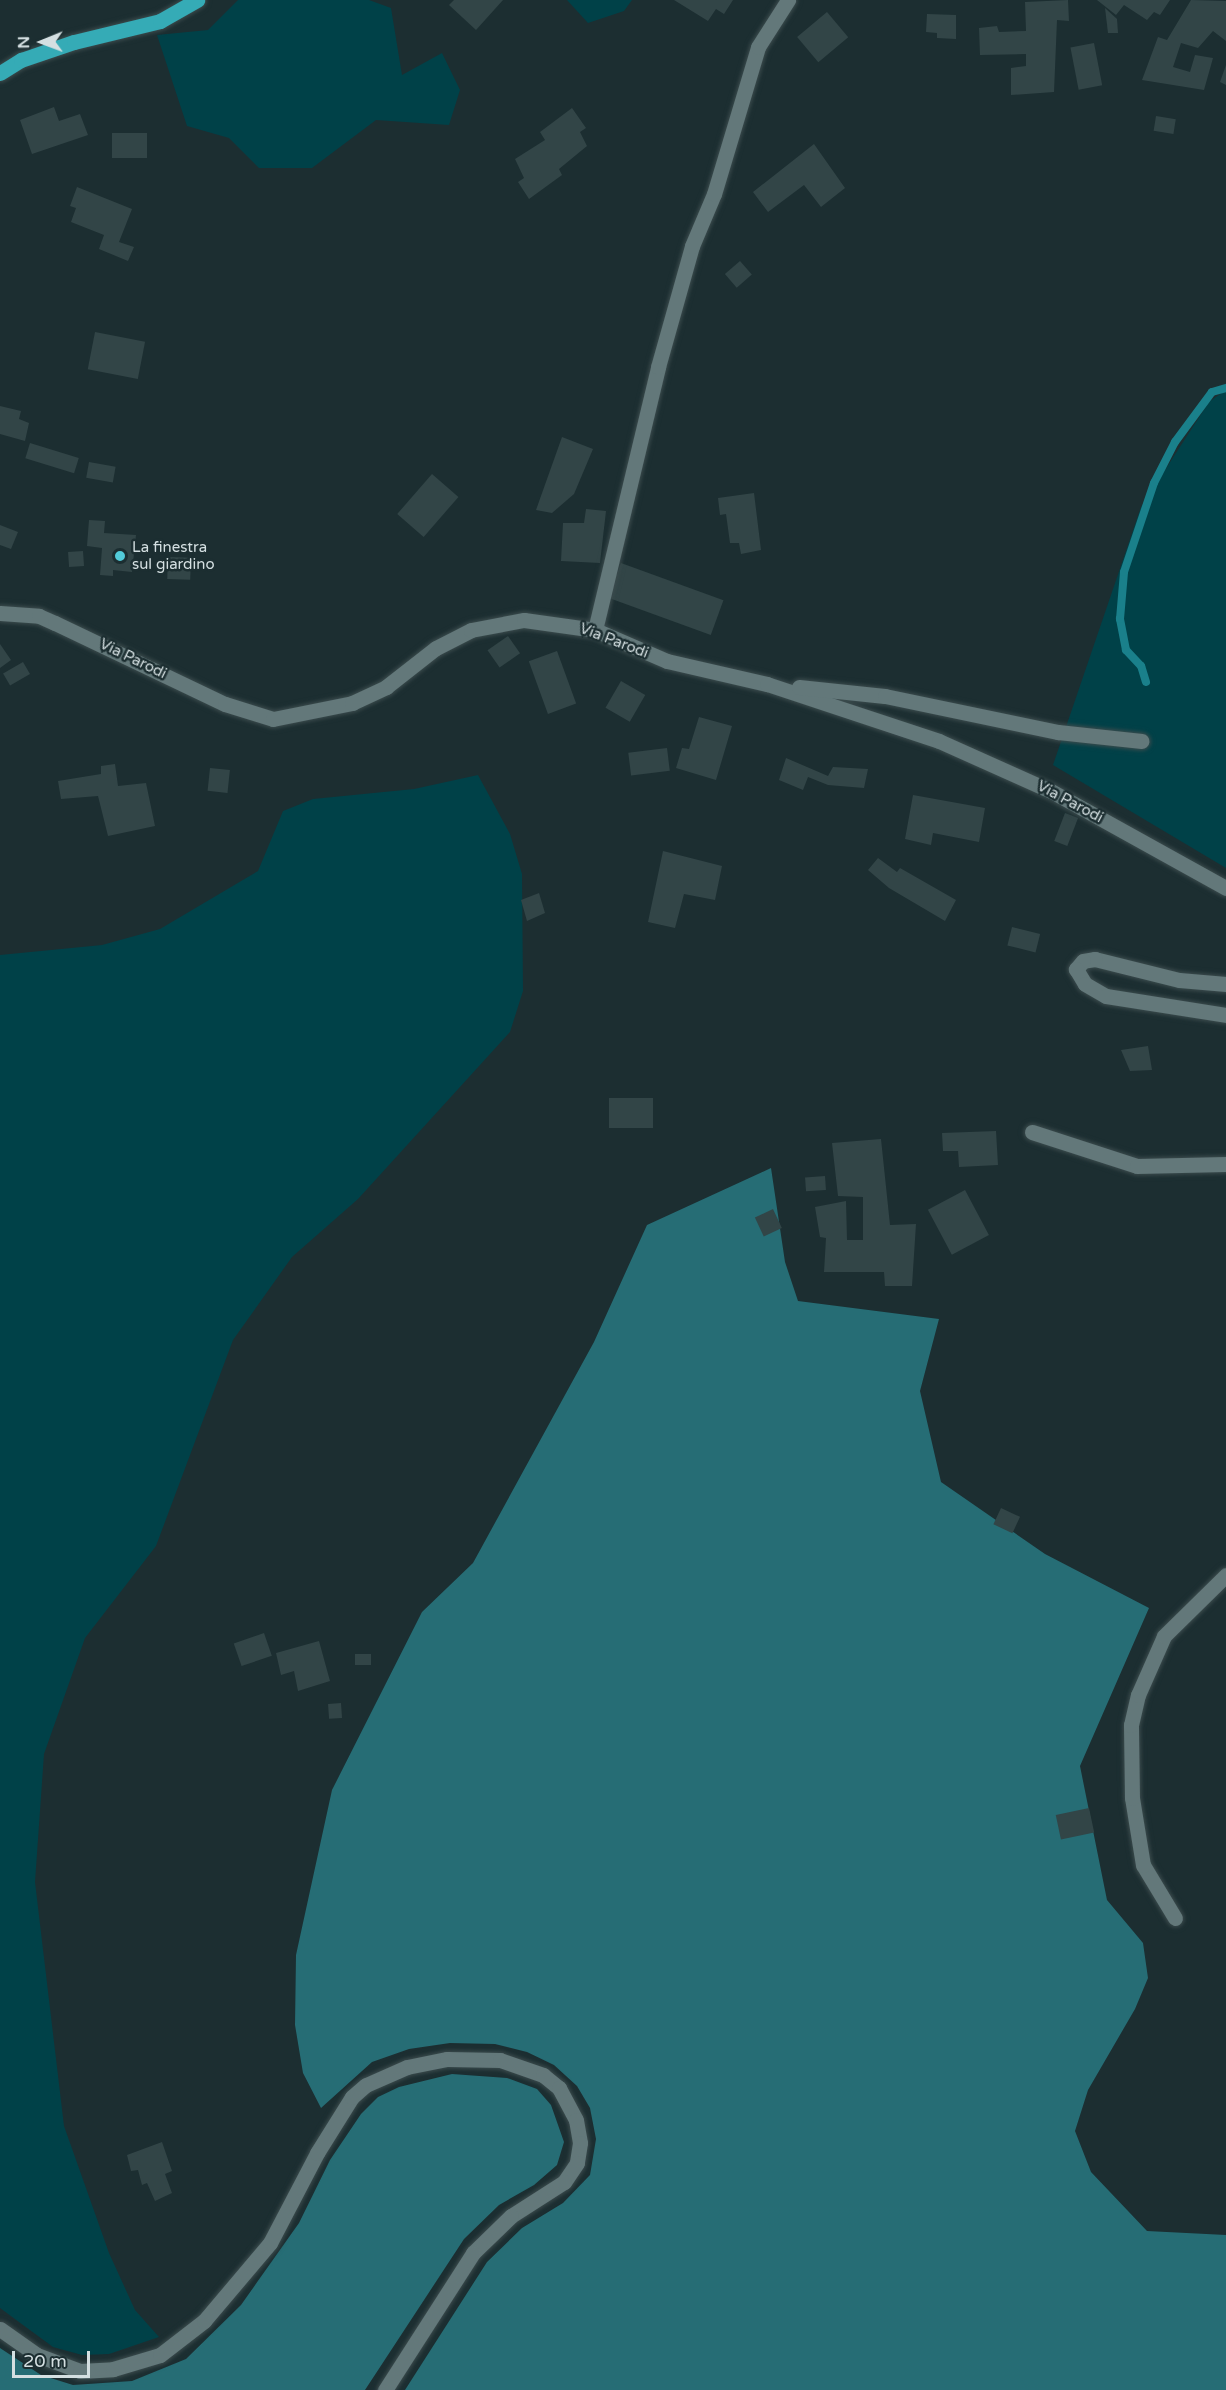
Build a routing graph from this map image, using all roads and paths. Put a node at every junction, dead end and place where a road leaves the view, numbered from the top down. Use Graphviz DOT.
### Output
graph roads {
  1 [pos="197,0"];
  2 [pos="788,0"];
  3 [pos="0,74"];
  4 [pos="0,613"];
  5 [pos="595,630"];
  6 [pos="767,684"];
  7 [pos="1142,741"];
  8 [pos="1226,888"];
  9 [pos="1226,984"];
  10 [pos="1226,1015"];
  11 [pos="1032,1132"];
  12 [pos="1226,1164"];
  13 [pos="1226,1575"];
  14 [pos="1175,1918"];
  15 [pos="0,2329"];
  16 [pos="386,2390"];
  1 -- 3 [label="main road"];
  2 -- 5 [label="street"];
  4 -- 5 [label="street, Via Parodi"];
  5 -- 6 [label="street, Via Parodi"];
  6 -- 7 [label="street"];
  6 -- 8 [label="street, Via Parodi"];
  9 -- 10 [label="street"];
  11 -- 12 [label="street"];
  13 -- 14 [label="street"];
  15 -- 16 [label="street"];
}
